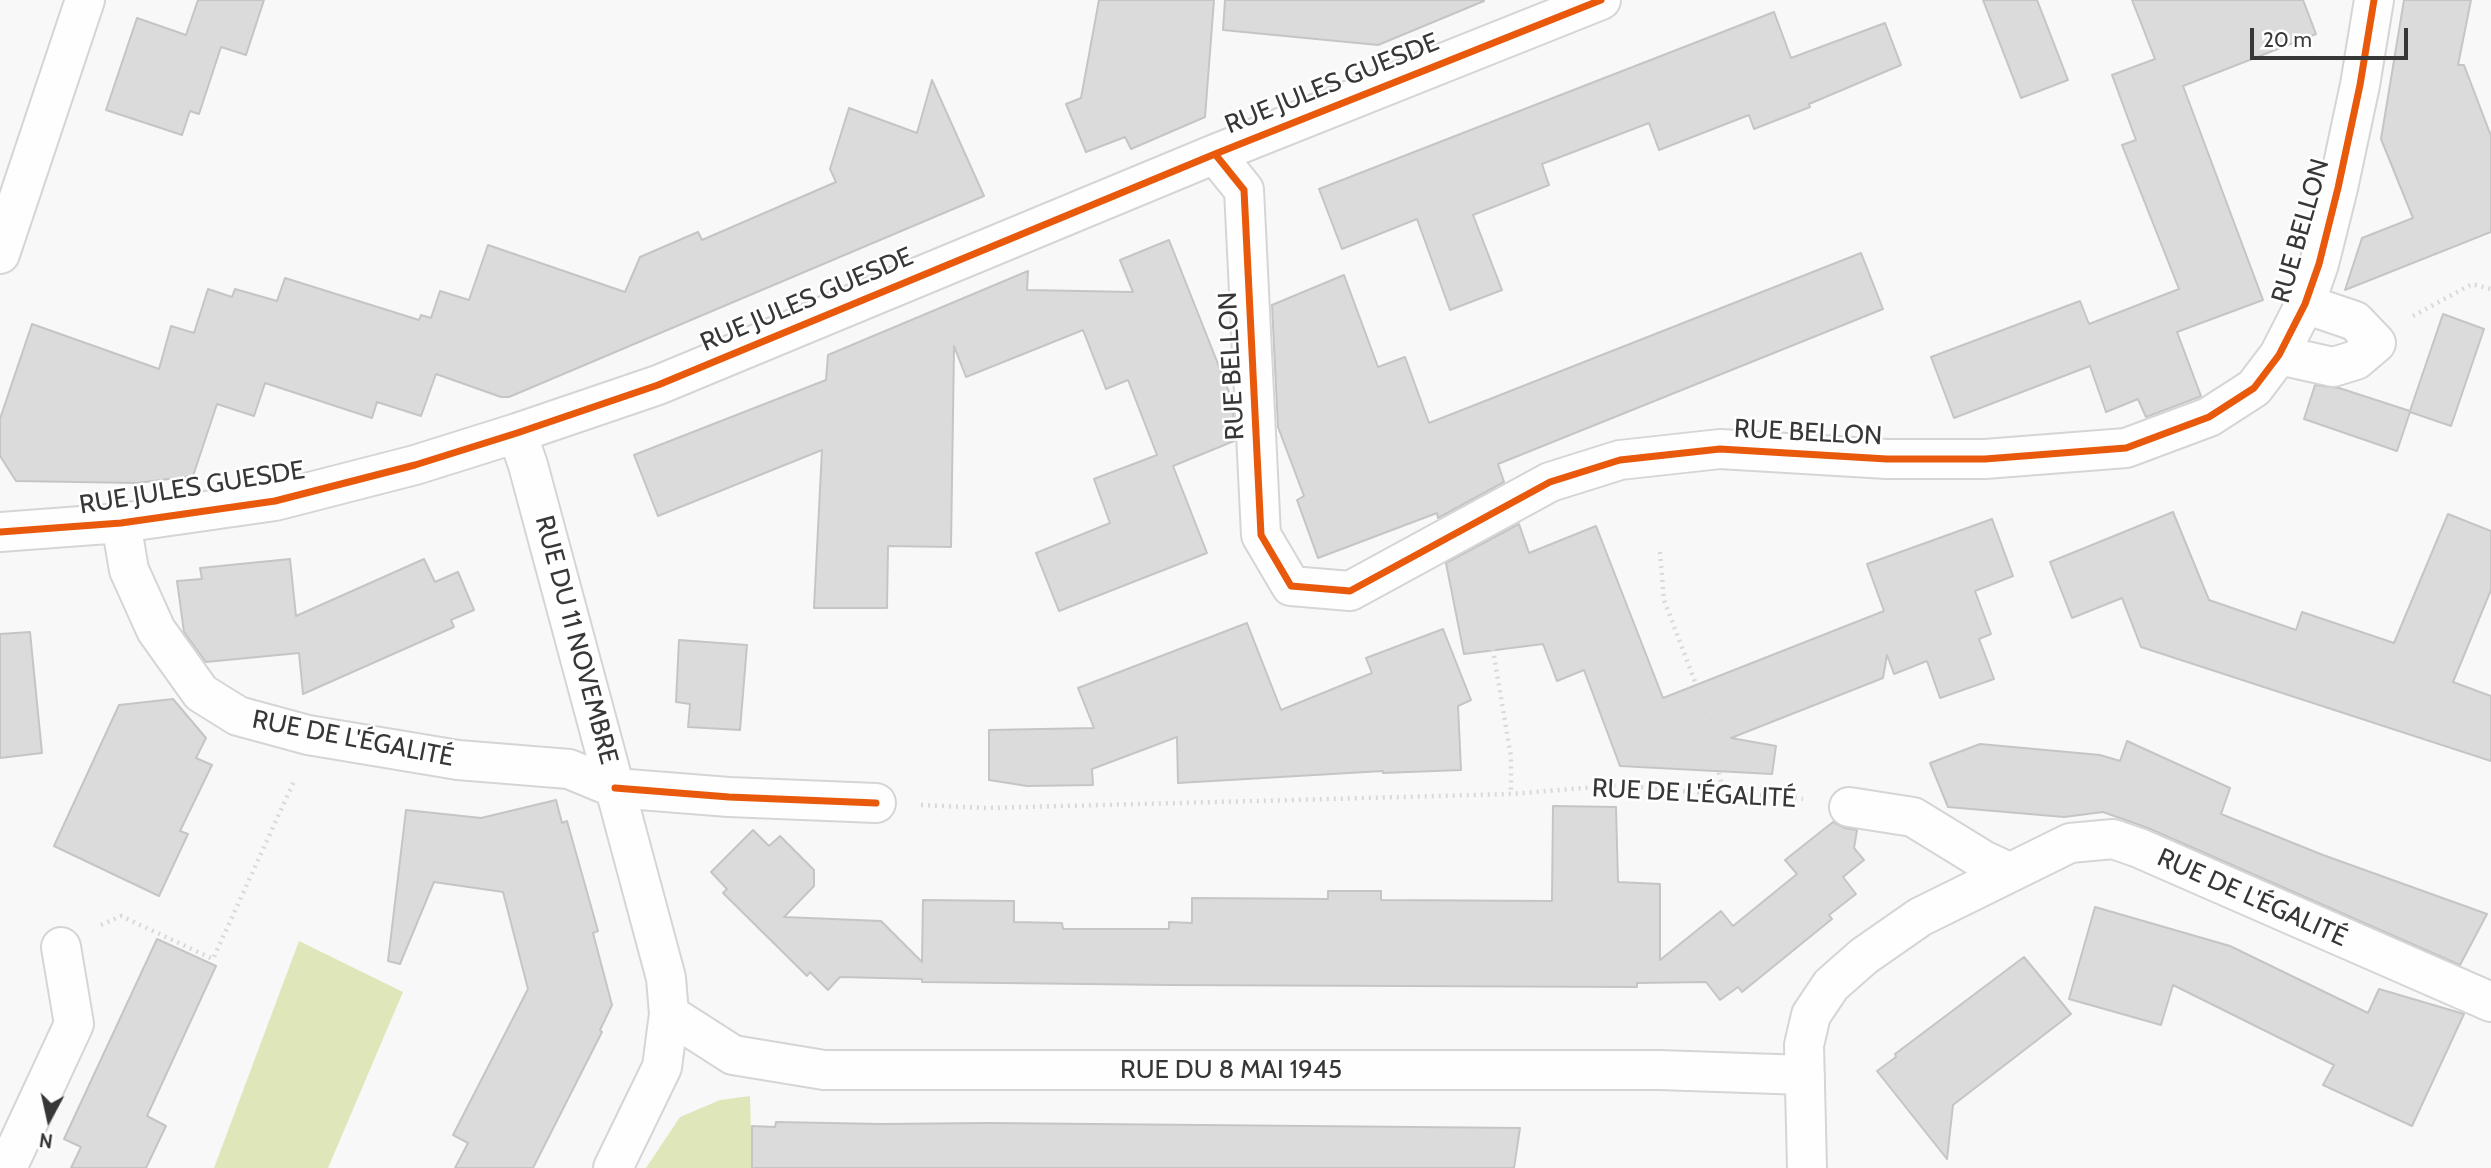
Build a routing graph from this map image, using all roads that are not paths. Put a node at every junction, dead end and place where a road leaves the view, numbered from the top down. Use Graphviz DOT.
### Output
graph roads {
  1 [pos="85,0"];
  2 [pos="1601,0"];
  3 [pos="2374,0"];
  4 [pos="1215,154"];
  5 [pos="0,254"];
  6 [pos="2305,304"];
  7 [pos="2279,355"];
  8 [pos="517,433"];
  9 [pos="121,523"];
  10 [pos="0,532"];
  11 [pos="615,788"];
  12 [pos="876,803"];
  13 [pos="1849,807"];
  14 [pos="2009,873"];
  15 [pos="61,947"];
  16 [pos="2491,1002"];
  17 [pos="669,1014"];
  18 [pos="1805,1075"];
  19 [pos="7,1168"];
  20 [pos="613,1168"];
  21 [pos="1807,1168"];
  1 -- 5 [label="street"];
  2 -- 4 [label="street, RUE JULES GUESDE"];
  3 -- 6 [label="street, RUE BELLON"];
  4 -- 7 [label="street, RUE BELLON"];
  4 -- 8 [label="street, RUE JULES GUESDE"];
  6 -- 7 [label="street, RUE BELLON"];
  6 -- 7 [label="street"];
  8 -- 9 [label="street, RUE JULES GUESDE"];
  8 -- 11 [label="street, RUE DU 11 NOVEMBRE"];
  9 -- 10 [label="street, RUE JULES GUESDE"];
  9 -- 11 [label="street, RUE DE L'ÉGALITÉ"];
  11 -- 12 [label="street, RUE DE L'ÉGALITÉ"];
  11 -- 17 [label="street, RUE DU 11 NOVEMBRE"];
  13 -- 14 [label="street"];
  14 -- 16 [label="street, RUE DE L'ÉGALITÉ"];
  14 -- 18 [label="street, RUE DE L'ÉGALITÉ"];
  15 -- 19 [label="street"];
  17 -- 18 [label="street, RUE DU 8 MAI 1945"];
  17 -- 20 [label="street, RUE DU 11 NOVEMBRE"];
  18 -- 21 [label="street"];
}
